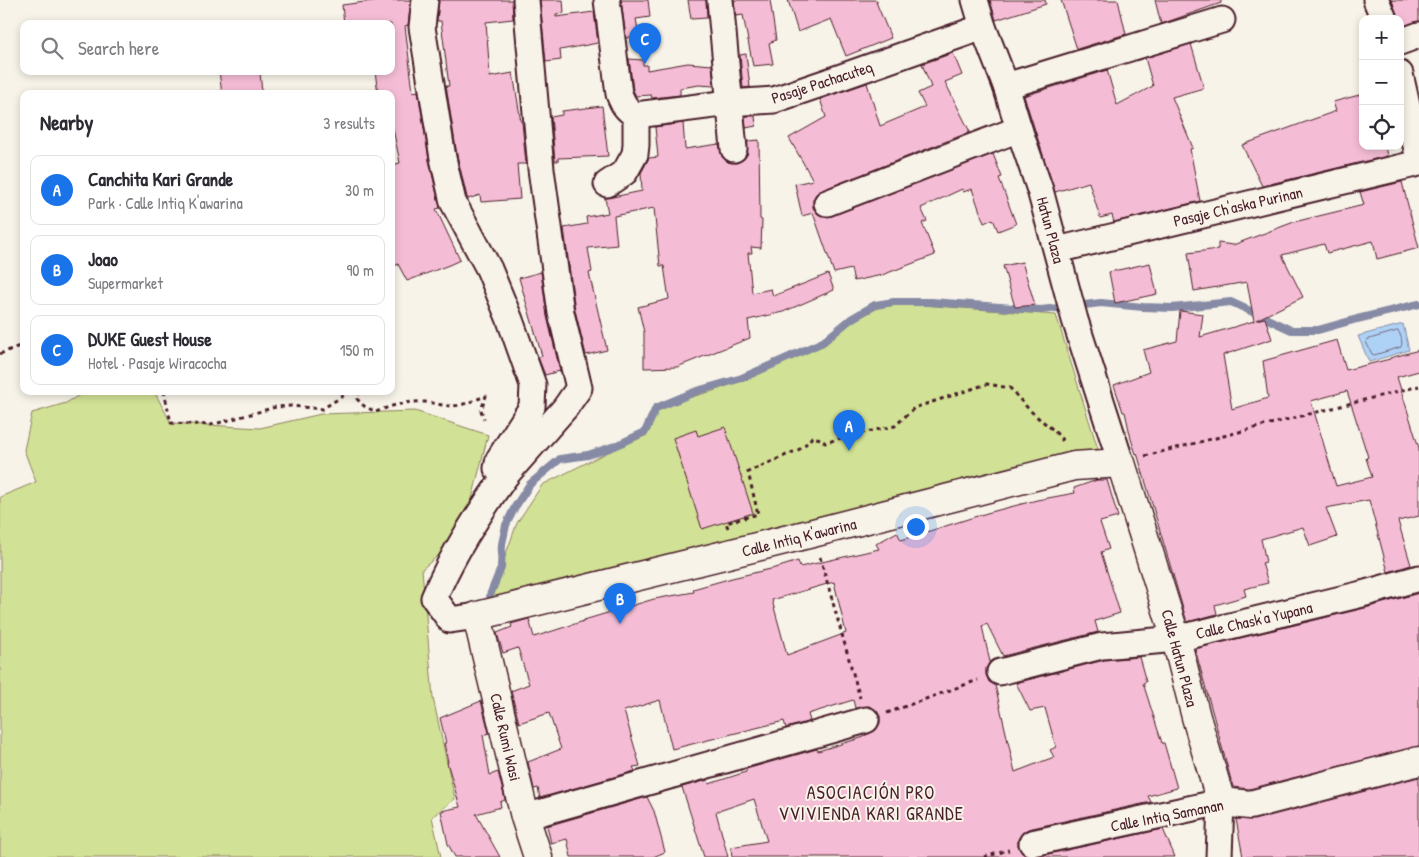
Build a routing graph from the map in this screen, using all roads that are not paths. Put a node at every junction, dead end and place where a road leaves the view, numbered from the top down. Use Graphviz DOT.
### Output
graph roads {
  1 [pos="425,0"];
  2 [pos="526,0"];
  3 [pos="607,0"];
  4 [pos="720,0"];
  5 [pos="975,0"];
  6 [pos="1376,0"];
  7 [pos="1382,15"];
  8 [pos="1222,20"];
  9 [pos="982,27"];
  10 [pos="1419,35"];
  11 [pos="1404,41"];
  12 [pos="1006,86"];
  13 [pos="1404,92"];
  14 [pos="729,103"];
  15 [pos="632,113"];
  16 [pos="1019,128"];
  17 [pos="734,149"];
  18 [pos="1419,158"];
  19 [pos="1419,163"];
  20 [pos="607,184"];
  21 [pos="827,203"];
  22 [pos="1057,250"];
  23 [pos="1121,463"];
  24 [pos="506,475"];
  25 [pos="1419,578"];
  26 [pos="477,616"];
  27 [pos="1176,639"];
  28 [pos="1000,672"];
  29 [pos="866,720"];
  30 [pos="1419,761"];
  31 [pos="1222,802"];
  32 [pos="525,818"];
  33 [pos="1032,843"];
  34 [pos="538,857"];
  35 [pos="1219,857"];
  1 -- 24 [label="street"];
  2 -- 24 [label="street"];
  3 -- 15 [label="street"];
  4 -- 14 [label="street"];
  5 -- 9 [label="street, Hatun Plaza"];
  6 -- 7 [label="street"];
  8 -- 12 [label="street"];
  9 -- 12 [label="street, Hatun Plaza"];
  9 -- 14 [label="street, Pasaje Pachacuteq"];
  10 -- 11 [label="street"];
  12 -- 16 [label="street, Hatun Plaza"];
  13 -- 18 [label="street"];
  14 -- 15 [label="street, Pasaje Pachacuteq"];
  14 -- 17 [label="street"];
  15 -- 20 [label="street"];
  16 -- 21 [label="street"];
  16 -- 22 [label="street, Hatun Plaza"];
  19 -- 22 [label="street, Pasaje Ch'aska Purinan"];
  22 -- 23 [label="street, Hatun Plaza"];
  23 -- 26 [label="street, Calle Intiq K'awarina"];
  23 -- 27 [label="street, Calle Hatun Plaza"];
  24 -- 26 [label="street"];
  25 -- 27 [label="street, Calle Chask'a Yupana"];
  26 -- 32 [label="street, Calle Rumi Wasi"];
  27 -- 28 [label="street, Calle Chask'a Yupana"];
  27 -- 31 [label="street, Calle Hatun Plaza"];
  29 -- 32 [label="street"];
  30 -- 31 [label="street, Calle Intiq Samanan"];
  31 -- 33 [label="street, Calle Intiq Samanan"];
  31 -- 35 [label="street, Calle Hatun Plaza"];
  32 -- 34 [label="street, Calle Rumi Wasi"];
}
